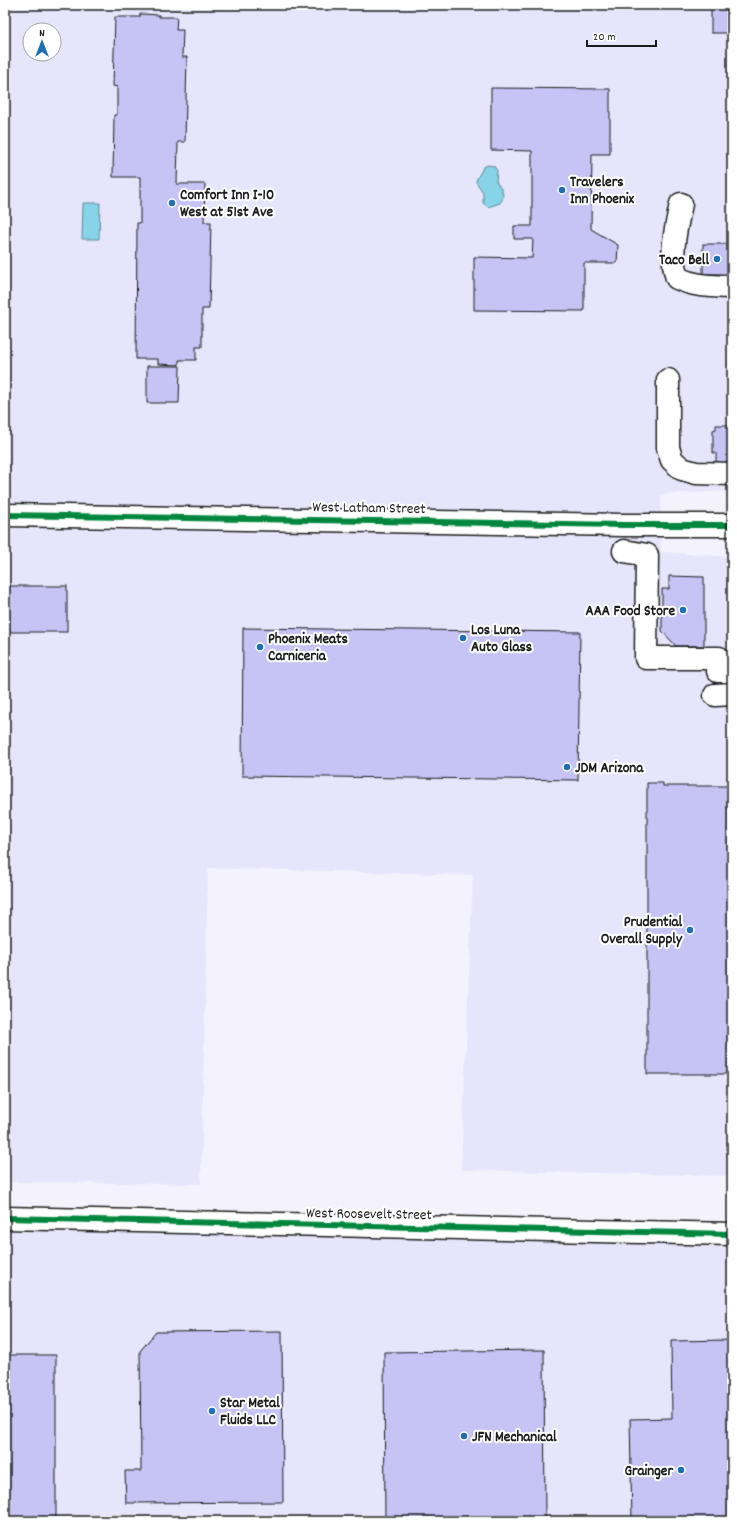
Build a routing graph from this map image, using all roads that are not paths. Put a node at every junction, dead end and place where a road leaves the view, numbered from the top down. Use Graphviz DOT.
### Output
graph roads {
  1 [pos="681,204"];
  2 [pos="732,286"];
  3 [pos="668,380"];
  4 [pos="732,474"];
  5 [pos="5,515"];
  6 [pos="732,525"];
  7 [pos="624,551"];
  8 [pos="723,679"];
  9 [pos="5,1218"];
  10 [pos="732,1234"];
  1 -- 2 [label="street"];
  3 -- 4 [label="street"];
  5 -- 6 [label="street, West Latham Street"];
  7 -- 8 [label="street"];
  9 -- 10 [label="street, West Roosevelt Street"];
}
